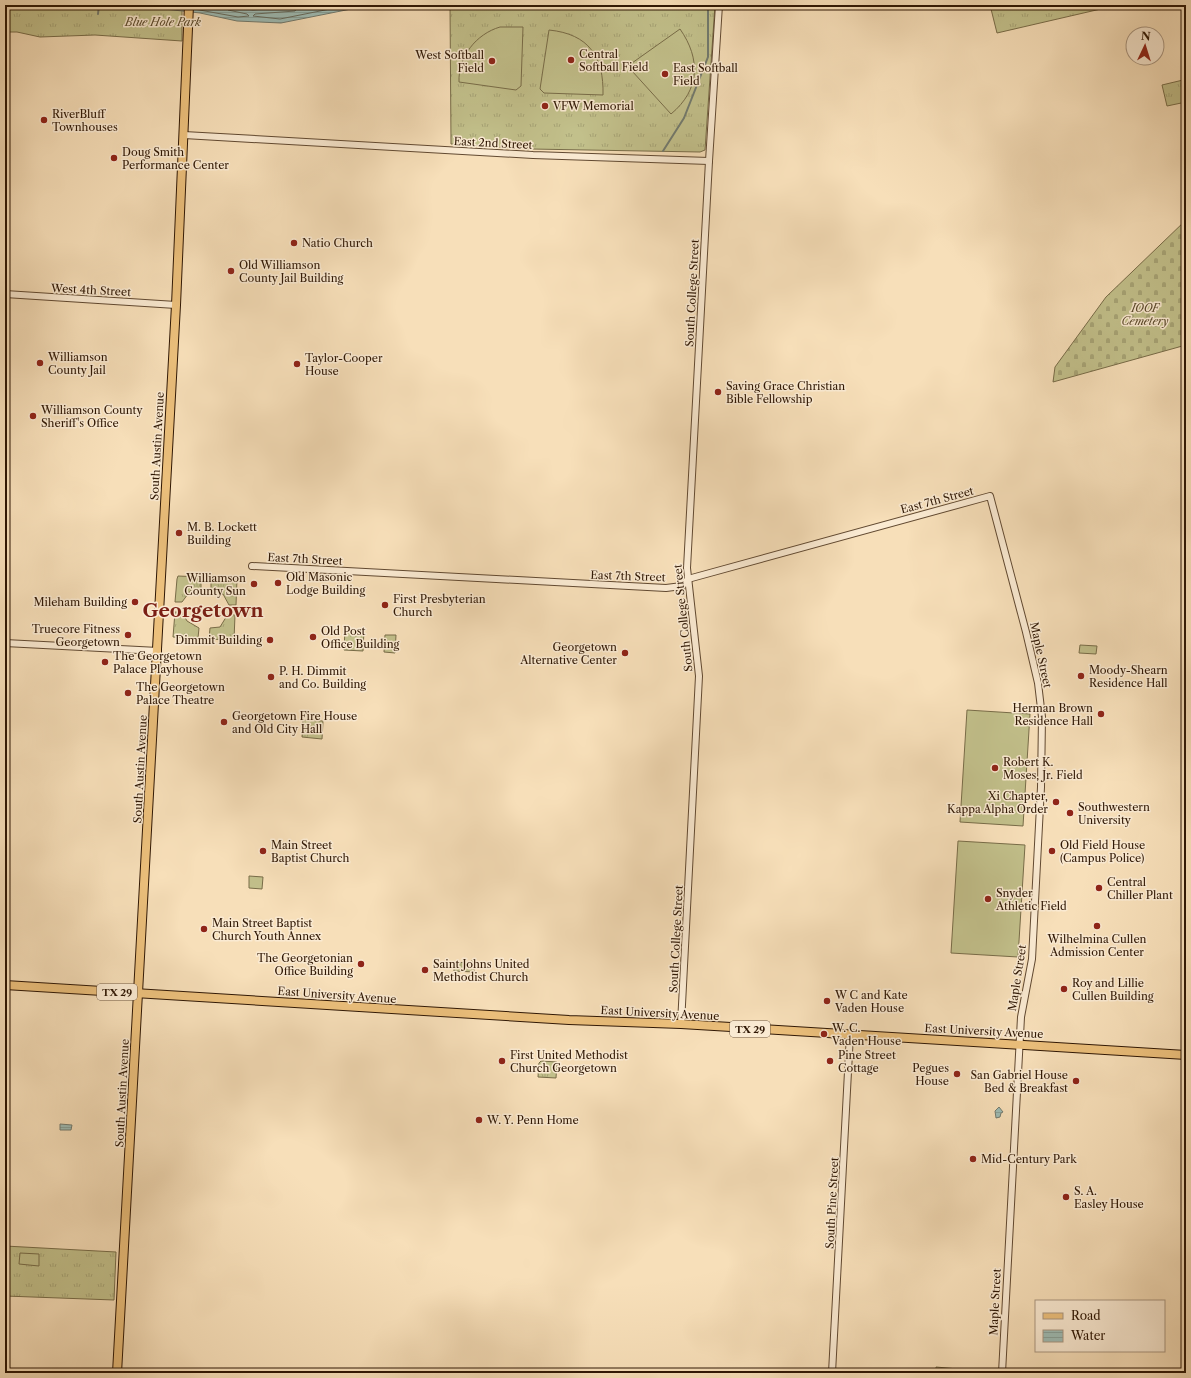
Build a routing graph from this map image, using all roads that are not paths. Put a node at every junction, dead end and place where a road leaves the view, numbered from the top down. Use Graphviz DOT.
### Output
graph roads {
  1 [pos="189,5"];
  2 [pos="719,5"];
  3 [pos="184,135"];
  4 [pos="709,161"];
  5 [pos="5,294"];
  6 [pos="176,305"];
  7 [pos="990,496"];
  8 [pos="252,566"];
  9 [pos="688,579"];
  10 [pos="5,643"];
  11 [pos="158,651"];
  12 [pos="5,985"];
  13 [pos="139,993"];
  14 [pos="681,1024"];
  15 [pos="850,1034"];
  16 [pos="1019,1045"];
  17 [pos="1186,1055"];
  18 [pos="117,1373"];
  19 [pos="832,1373"];
  20 [pos="1002,1373"];
  1 -- 3 [label="main road, South Austin Avenue"];
  2 -- 4 [label="street, South College Street"];
  3 -- 4 [label="street, East 2nd Street"];
  3 -- 6 [label="main road, South Austin Avenue"];
  4 -- 9 [label="street, South College Street"];
  5 -- 6 [label="street, West 4th Street"];
  6 -- 11 [label="main road, South Austin Avenue"];
  7 -- 9 [label="street, East 7th Street"];
  7 -- 16 [label="street, Maple Street"];
  8 -- 9 [label="street, East 7th Street"];
  9 -- 14 [label="street, South College Street"];
  10 -- 11 [label="street"];
  11 -- 13 [label="main road, South Austin Avenue"];
  12 -- 13 [label="main road, TX 29"];
  13 -- 14 [label="main road, East University Avenue / TX 29"];
  13 -- 18 [label="main road, South Austin Avenue"];
  14 -- 15 [label="main road, East University Avenue / TX 29"];
  15 -- 16 [label="main road, East University Avenue / TX 29"];
  15 -- 19 [label="street, South Pine Street"];
  16 -- 17 [label="main road, East University Avenue / TX 29"];
  16 -- 20 [label="street, Maple Street"];
}
